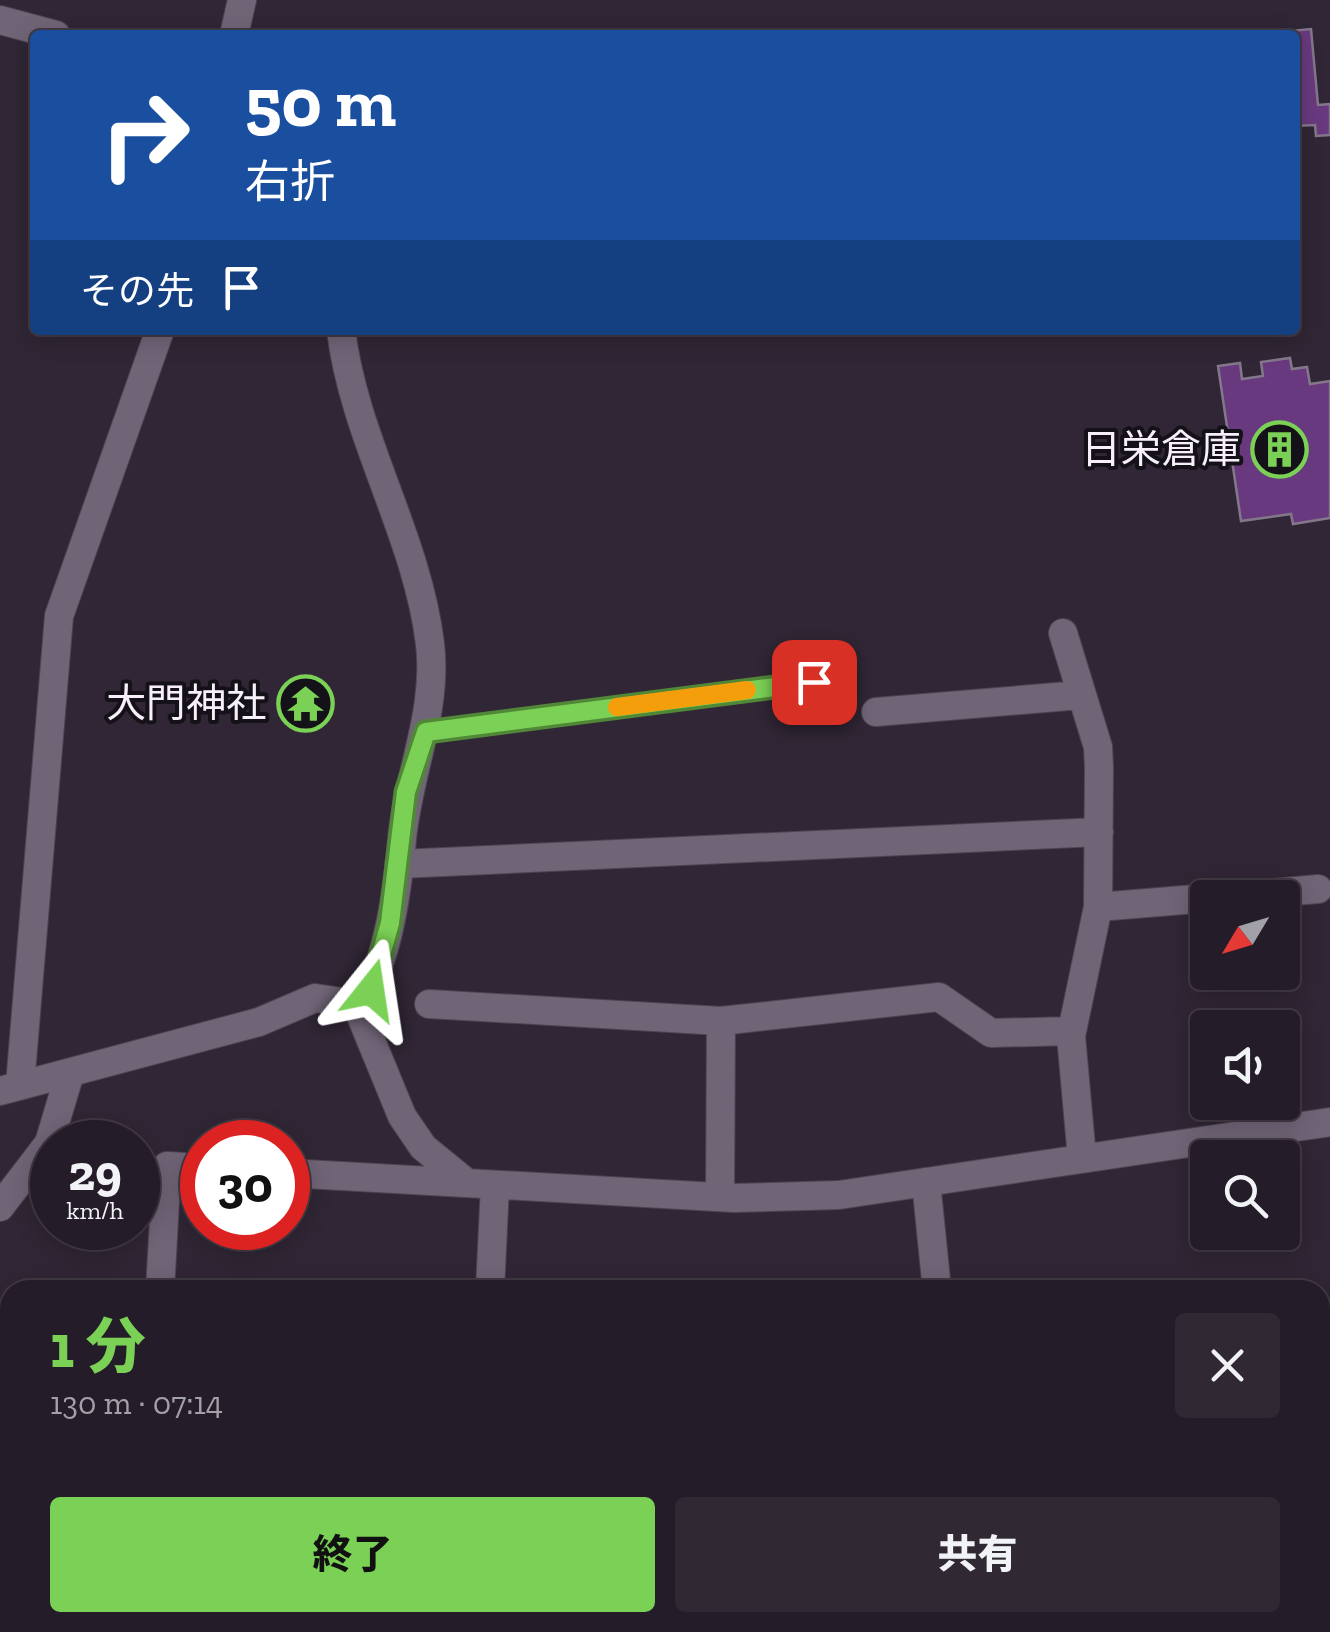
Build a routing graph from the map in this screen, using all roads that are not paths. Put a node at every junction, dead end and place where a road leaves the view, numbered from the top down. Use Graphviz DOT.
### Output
graph roads {
  1 [pos="242,0"];
  2 [pos="0,20"];
  3 [pos="37,30"];
  4 [pos="235,30"];
  5 [pos="158,335"];
  6 [pos="342,335"];
  7 [pos="1064,633"];
  8 [pos="814,682"];
  9 [pos="1081,695"];
  10 [pos="876,712"];
  11 [pos="426,732"];
  12 [pos="1099,832"];
  13 [pos="400,864"];
  14 [pos="1318,889"];
  15 [pos="1300,891"];
  16 [pos="1190,900"];
  17 [pos="1098,908"];
  18 [pos="356,1004"];
  19 [pos="428,1004"];
  20 [pos="721,1021"];
  21 [pos="1072,1031"];
  22 [pos="70,1073"];
  23 [pos="10,1088"];
  24 [pos="1330,1122"];
  25 [pos="1082,1158"];
  26 [pos="180,1167"];
  27 [pos="310,1174"];
  28 [pos="926,1182"];
  29 [pos="481,1184"];
  30 [pos="720,1196"];
  31 [pos="0,1207"];
  32 [pos="161,1280"];
  33 [pos="489,1280"];
  34 [pos="937,1280"];
  1 -- 4 [label="street"];
  2 -- 3 [label="street"];
  5 -- 23 [label="street"];
  6 -- 11 [label="street"];
  7 -- 9 [label="street"];
  8 -- 11 [label="lane"];
  9 -- 10 [label="street"];
  9 -- 12 [label="street"];
  11 -- 13 [label="street"];
  12 -- 13 [label="street"];
  12 -- 17 [label="street"];
  13 -- 18 [label="street"];
  14 -- 15 [label="street"];
  16 -- 17 [label="street"];
  17 -- 21 [label="street"];
  18 -- 22 [label="street"];
  18 -- 29 [label="street"];
  19 -- 20 [label="street"];
  20 -- 21 [label="street"];
  20 -- 30 [label="street"];
  21 -- 25 [label="street"];
  22 -- 23 [label="street"];
  22 -- 31 [label="street"];
  24 -- 25 [label="street"];
  25 -- 28 [label="street"];
  26 -- 32 [label="street"];
  27 -- 29 [label="street"];
  28 -- 30 [label="street"];
  28 -- 34 [label="street"];
  29 -- 30 [label="street"];
  29 -- 33 [label="street"];
}
